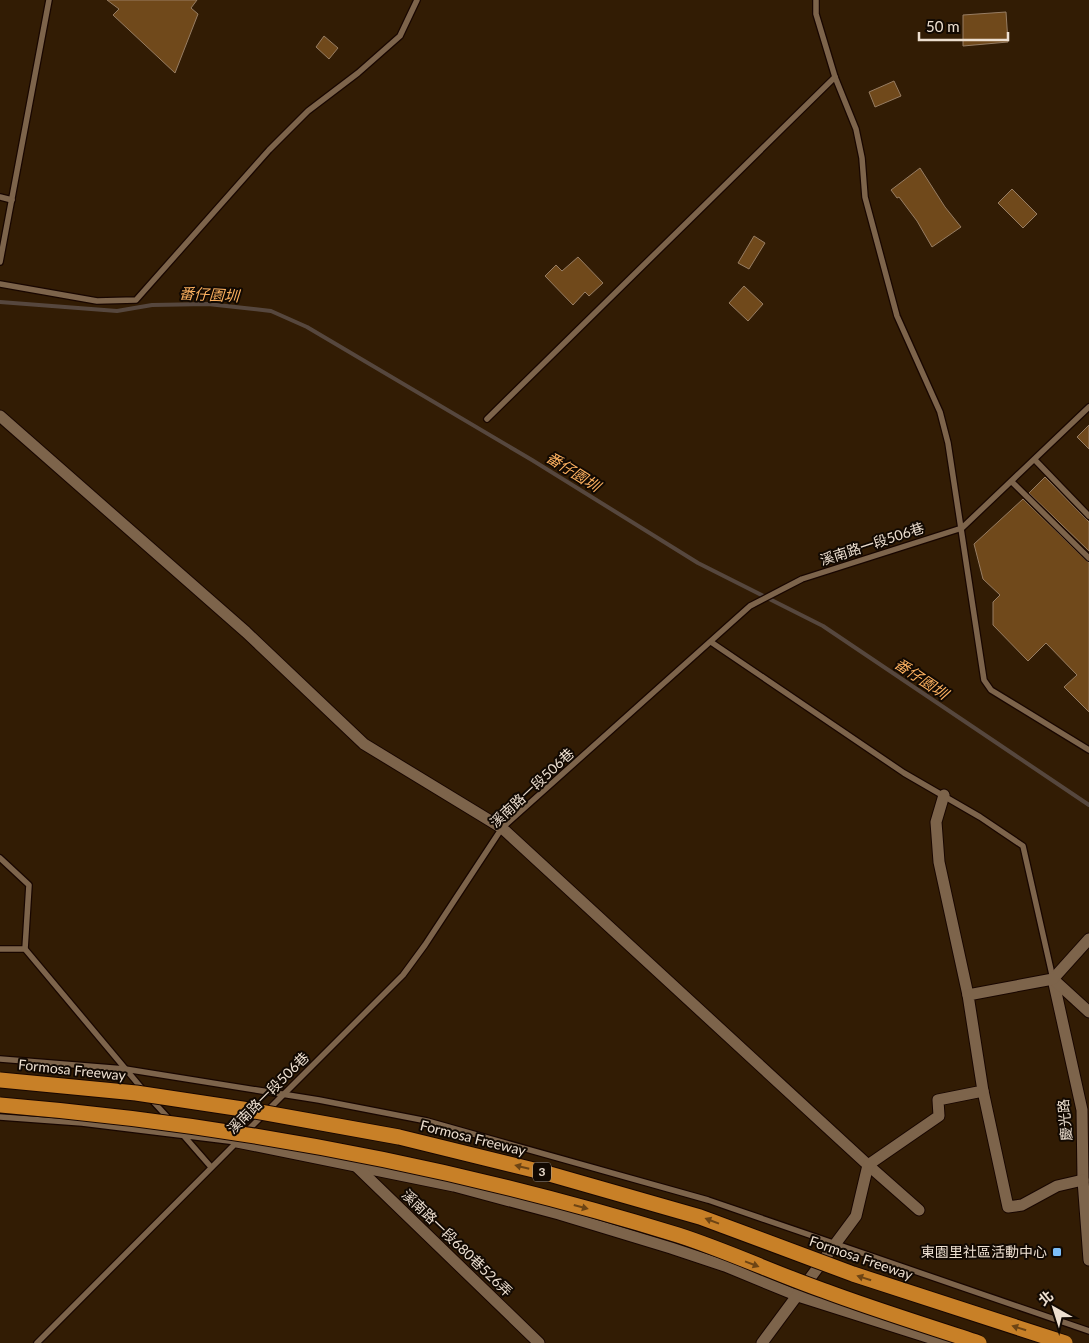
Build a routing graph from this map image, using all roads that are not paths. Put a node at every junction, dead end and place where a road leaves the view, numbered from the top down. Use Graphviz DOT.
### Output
graph roads {
  1 [pos="49,0"];
  2 [pos="417,0"];
  3 [pos="816,0"];
  4 [pos="836,77"];
  5 [pos="0,198"];
  6 [pos="12,200"];
  7 [pos="0,262"];
  8 [pos="0,284"];
  9 [pos="1089,407"];
  10 [pos="0,416"];
  11 [pos="487,419"];
  12 [pos="1035,460"];
  13 [pos="1012,482"];
  14 [pos="1089,516"];
  15 [pos="962,528"];
  16 [pos="1089,558"];
  17 [pos="710,642"];
  18 [pos="1089,750"];
  19 [pos="944,795"];
  20 [pos="502,828"];
  21 [pos="0,858"];
  22 [pos="1089,939"];
  23 [pos="0,949"];
  24 [pos="25,949"];
  25 [pos="1053,979"];
  26 [pos="968,995"];
  27 [pos="1089,1012"];
  28 [pos="0,1059"];
  29 [pos="125,1069"];
  30 [pos="0,1080"];
  31 [pos="983,1090"];
  32 [pos="284,1096"];
  33 [pos="0,1105"];
  34 [pos="0,1117"];
  35 [pos="182,1134"];
  36 [pos="237,1142"];
  37 [pos="355,1165"];
  38 [pos="868,1165"];
  39 [pos="211,1167"];
  40 [pos="1082,1180"];
  41 [pos="919,1210"];
  42 [pos="836,1244"];
  43 [pos="1089,1260"];
  44 [pos="798,1296"];
  45 [pos="1089,1331"];
  46 [pos="37,1343"];
  47 [pos="539,1343"];
  48 [pos="762,1343"];
  49 [pos="946,1343"];
  50 [pos="979,1343"];
  51 [pos="1065,1343"];
  1 -- 6 [label="lane"];
  2 -- 8 [label="lane"];
  3 -- 4 [label="lane"];
  4 -- 11 [label="lane"];
  4 -- 15 [label="lane"];
  5 -- 6 [label="lane"];
  6 -- 7 [label="lane"];
  9 -- 12 [label="lane, 溪南路一段506巷"];
  10 -- 20 [label="street"];
  12 -- 13 [label="lane, 溪南路一段506巷"];
  12 -- 14 [label="lane"];
  13 -- 15 [label="lane, 溪南路一段506巷"];
  13 -- 16 [label="lane"];
  15 -- 17 [label="lane, 溪南路一段506巷"];
  15 -- 18 [label="lane"];
  17 -- 19 [label="lane"];
  17 -- 20 [label="lane, 溪南路一段506巷"];
  19 -- 25 [label="lane"];
  19 -- 26 [label="street"];
  20 -- 32 [label="lane, 溪南路一段506巷"];
  20 -- 38 [label="street"];
  21 -- 24 [label="lane"];
  22 -- 25 [label="street"];
  23 -- 24 [label="lane"];
  24 -- 29 [label="lane"];
  25 -- 26 [label="street"];
  25 -- 27 [label="street"];
  25 -- 40 [label="street, 慶光路"];
  26 -- 31 [label="street"];
  28 -- 29 [label="lane"];
  29 -- 32 [label="lane"];
  29 -- 35 [label="lane"];
  51 -- 30 [label="highway, Formosa Freeway / 3, one-way, bridge"];
  31 -- 38 [label="street"];
  31 -- 40 [label="street"];
  32 -- 36 [label="lane, 溪南路一段506巷"];
  32 -- 42 [label="lane"];
  33 -- 50 [label="highway, 3, one-way, bridge"];
  34 -- 35 [label="lane"];
  35 -- 36 [label="lane"];
  35 -- 39 [label="lane"];
  36 -- 37 [label="street"];
  36 -- 39 [label="lane, 溪南路一段506巷"];
  37 -- 44 [label="street"];
  37 -- 47 [label="street, 溪南路一段680巷526弄"];
  38 -- 41 [label="street"];
  38 -- 42 [label="street"];
  39 -- 46 [label="lane, 溪南路一段506巷"];
  40 -- 43 [label="street, 慶光路"];
  42 -- 44 [label="street"];
  42 -- 45 [label="lane"];
  44 -- 48 [label="street"];
  44 -- 49 [label="street"];
}
